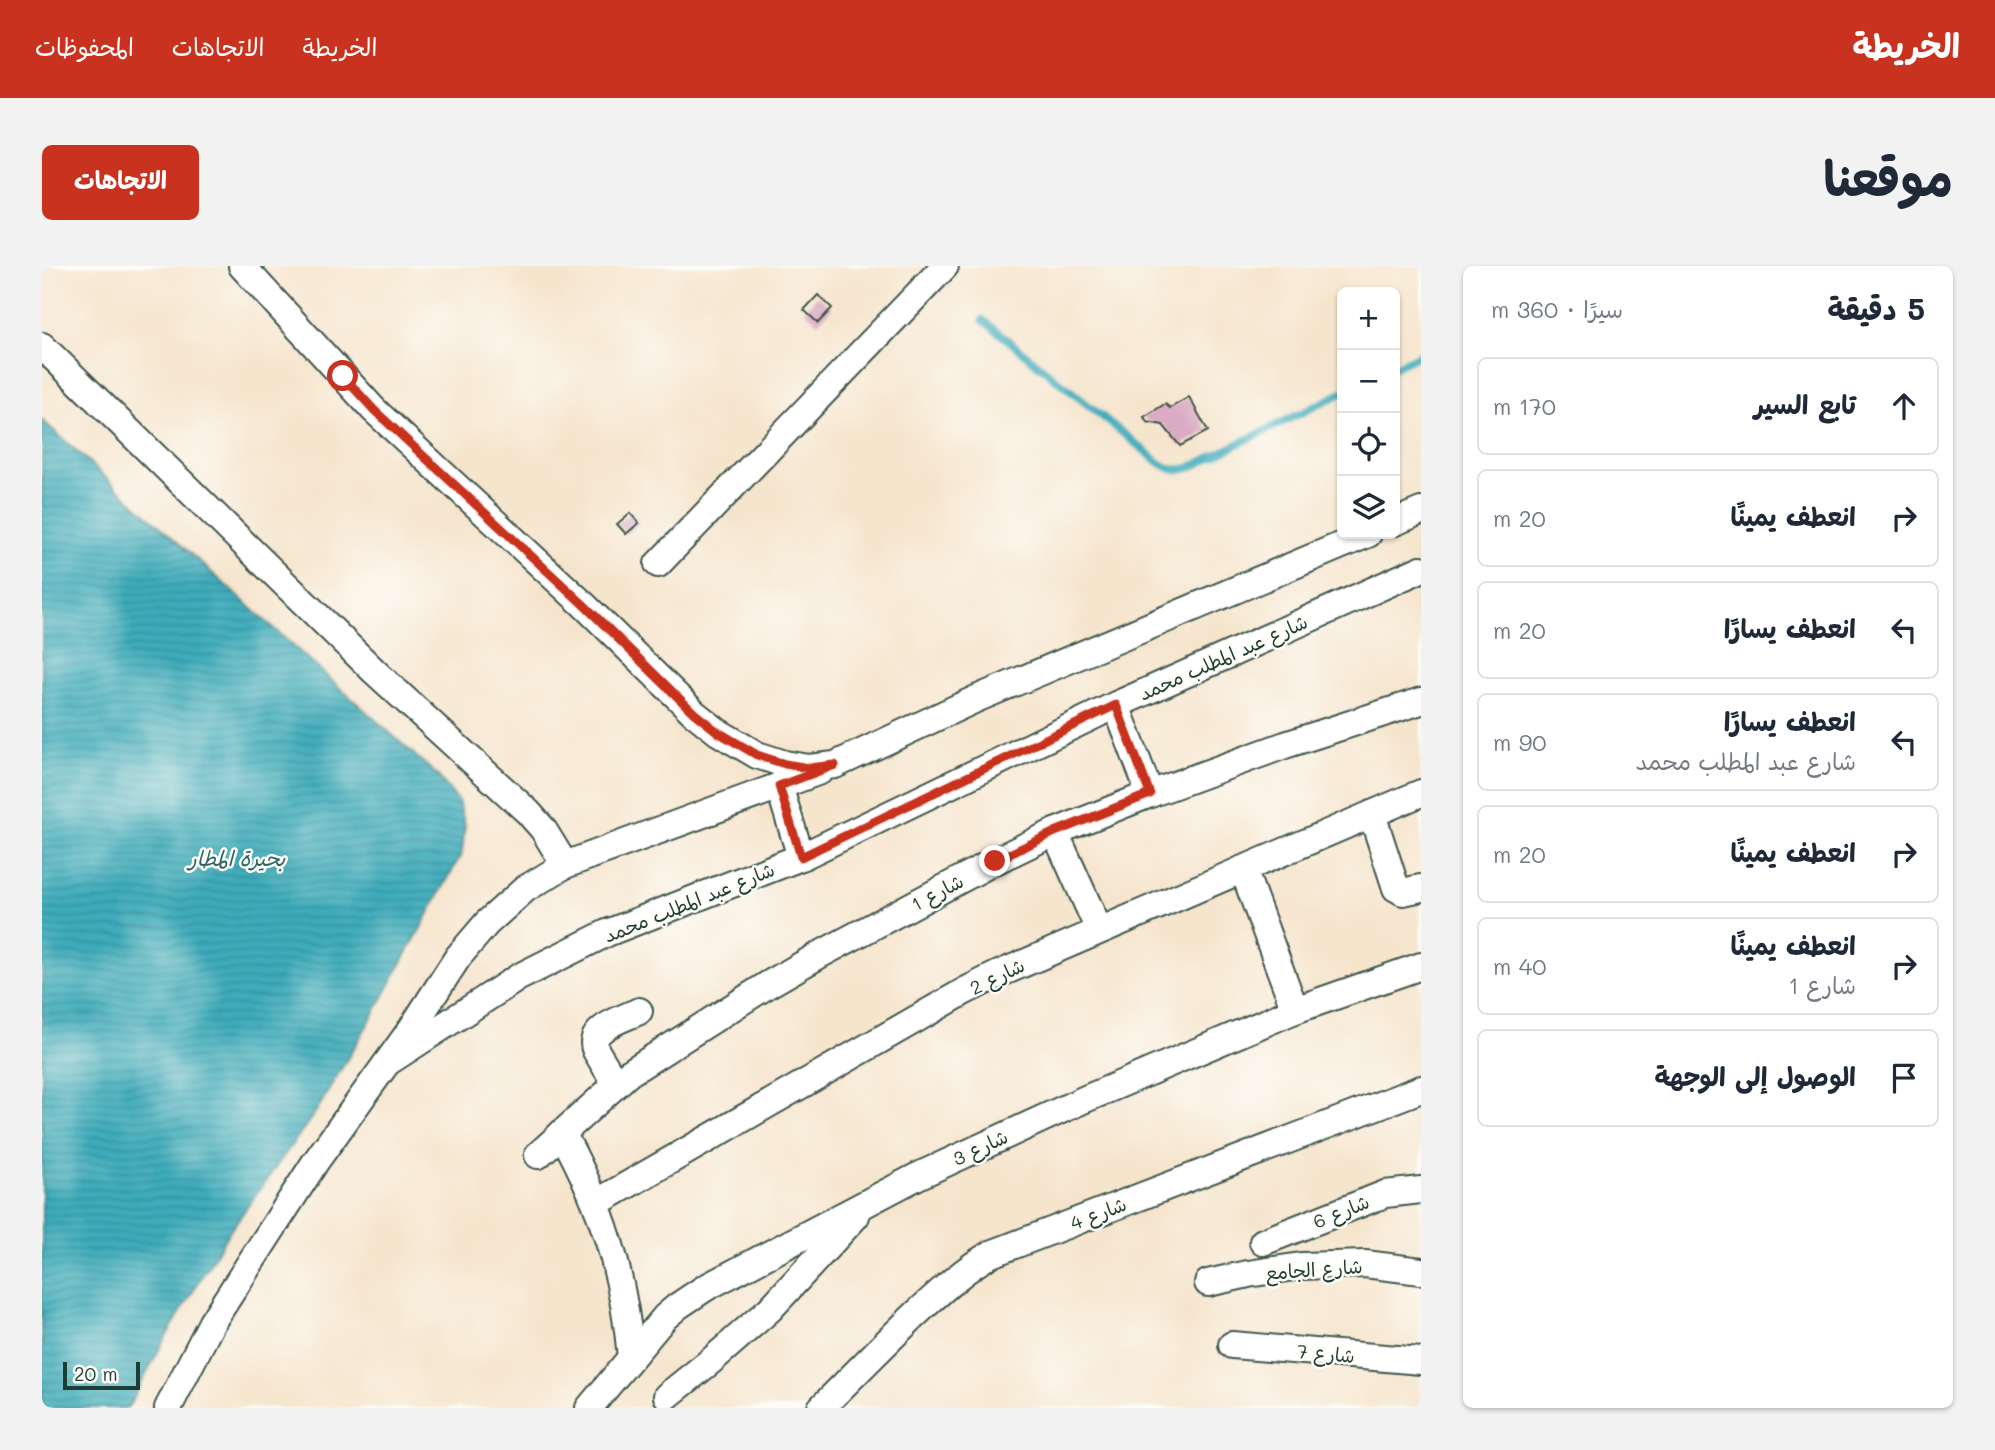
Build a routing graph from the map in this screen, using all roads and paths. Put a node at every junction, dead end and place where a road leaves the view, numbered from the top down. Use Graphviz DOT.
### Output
graph roads {
  1 [pos="242,266"];
  2 [pos="945,266"];
  3 [pos="42,346"];
  4 [pos="1421,510"];
  5 [pos="1400,520"];
  6 [pos="1356,539"];
  7 [pos="658,564"];
  8 [pos="1421,569"];
  9 [pos="1421,701"];
  10 [pos="1116,705"];
  11 [pos="835,765"];
  12 [pos="779,786"];
  13 [pos="1421,793"];
  14 [pos="1150,794"];
  15 [pos="1372,814"];
  16 [pos="1055,832"];
  17 [pos="801,857"];
  18 [pos="565,865"];
  19 [pos="1243,869"];
  20 [pos="1421,888"];
  21 [pos="1099,930"];
  22 [pos="1421,966"];
  23 [pos="639,1010"];
  24 [pos="1295,1010"];
  25 [pos="388,1062"];
  26 [pos="616,1084"];
  27 [pos="1421,1089"];
  28 [pos="562,1133"];
  29 [pos="538,1155"];
  30 [pos="1421,1190"];
  31 [pos="869,1202"];
  32 [pos="596,1203"];
  33 [pos="1262,1242"];
  34 [pos="1421,1272"];
  35 [pos="1208,1283"];
  36 [pos="1232,1345"];
  37 [pos="631,1357"];
  38 [pos="1421,1362"];
  39 [pos="667,1396"];
  40 [pos="168,1408"];
  41 [pos="589,1408"];
  42 [pos="821,1408"];
  1 -- 11 [label="street"];
  2 -- 7 [label="street"];
  3 -- 18 [label="street"];
  4 -- 5 [label="street"];
  6 -- 11 [label="street"];
  8 -- 10 [label="street, شارع عبد المطلب محمد"];
  9 -- 14 [label="street, شارع 1"];
  10 -- 14 [label="street"];
  10 -- 17 [label="street, شارع عبد المطلب محمد"];
  11 -- 12 [label="street"];
  12 -- 17 [label="street"];
  12 -- 18 [label="street"];
  13 -- 15 [label="street, شارع 2"];
  14 -- 16 [label="street, شارع 1"];
  15 -- 19 [label="street, شارع 2"];
  15 -- 20 [label="street"];
  16 -- 21 [label="street"];
  16 -- 26 [label="street, شارع 1"];
  17 -- 25 [label="street, شارع عبد المطلب محمد"];
  18 -- 25 [label="street"];
  19 -- 21 [label="street, شارع 2"];
  19 -- 24 [label="street"];
  21 -- 32 [label="street, شارع 2"];
  22 -- 24 [label="street, شارع 3"];
  23 -- 26 [label="street"];
  24 -- 31 [label="street, شارع 3"];
  25 -- 40 [label="street"];
  26 -- 28 [label="street, شارع 1"];
  27 -- 42 [label="street, شارع 4"];
  28 -- 29 [label="street, شارع 1"];
  28 -- 32 [label="street"];
  30 -- 33 [label="street, شارع 6"];
  31 -- 37 [label="street, شارع 3"];
  31 -- 39 [label="street"];
  32 -- 37 [label="street"];
  34 -- 35 [label="street, شارع الجامع"];
  36 -- 38 [label="street, شارع 7"];
  37 -- 41 [label="street, شارع 3"];
}
